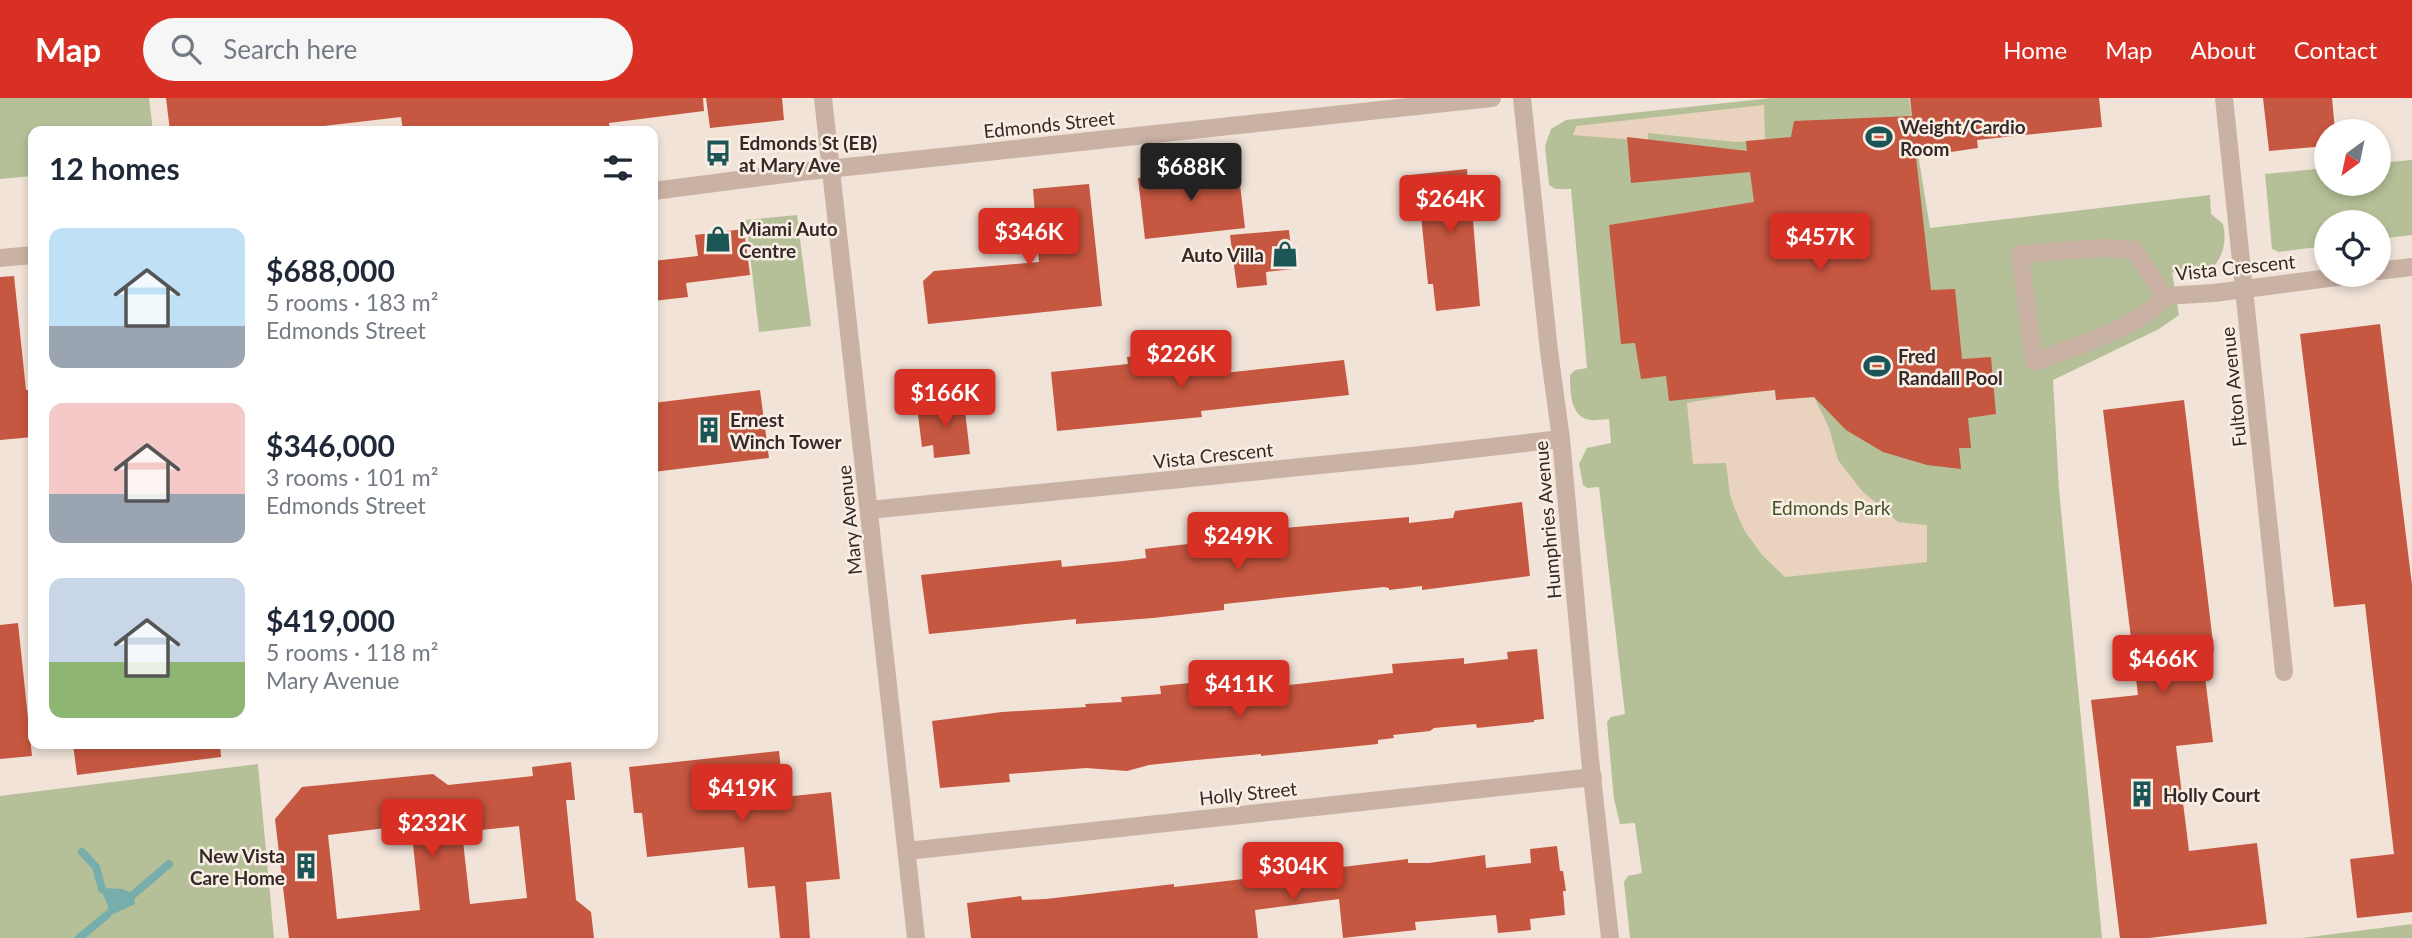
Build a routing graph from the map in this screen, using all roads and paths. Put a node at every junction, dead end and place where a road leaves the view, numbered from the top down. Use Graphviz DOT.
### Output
graph roads {
  1 [pos="823,98"];
  2 [pos="1492,98"];
  3 [pos="1522,98"];
  4 [pos="2224,98"];
  5 [pos="830,169"];
  6 [pos="658,190"];
  7 [pos="28,255"];
  8 [pos="0,258"];
  9 [pos="2412,267"];
  10 [pos="2391,269"];
  11 [pos="2314,280"];
  12 [pos="2243,289"];
  13 [pos="2165,296"];
  14 [pos="1561,439"];
  15 [pos="869,510"];
  16 [pos="2284,672"];
  17 [pos="1593,777"];
  18 [pos="907,851"];
  19 [pos="916,938"];
  20 [pos="1610,938"];
  1 -- 5 [label="street, Mary Avenue"];
  2 -- 5 [label="street, Edmonds Street"];
  3 -- 14 [label="street, Humphries Avenue"];
  4 -- 12 [label="street, Fulton Avenue"];
  5 -- 6 [label="street, Edmonds Street"];
  5 -- 15 [label="street, Mary Avenue"];
  7 -- 8 [label="street"];
  9 -- 10 [label="street"];
  11 -- 12 [label="street, Vista Crescent"];
  12 -- 13 [label="street, Vista Crescent"];
  12 -- 16 [label="street, Fulton Avenue"];
  13 -- 13 [label="street, Vista Crescent"];
  14 -- 15 [label="street, Vista Crescent"];
  14 -- 17 [label="street, Humphries Avenue"];
  15 -- 18 [label="street, Mary Avenue"];
  17 -- 18 [label="street, Holly Street"];
  17 -- 20 [label="street, Humphries Avenue"];
  18 -- 19 [label="street, Mary Avenue"];
}
